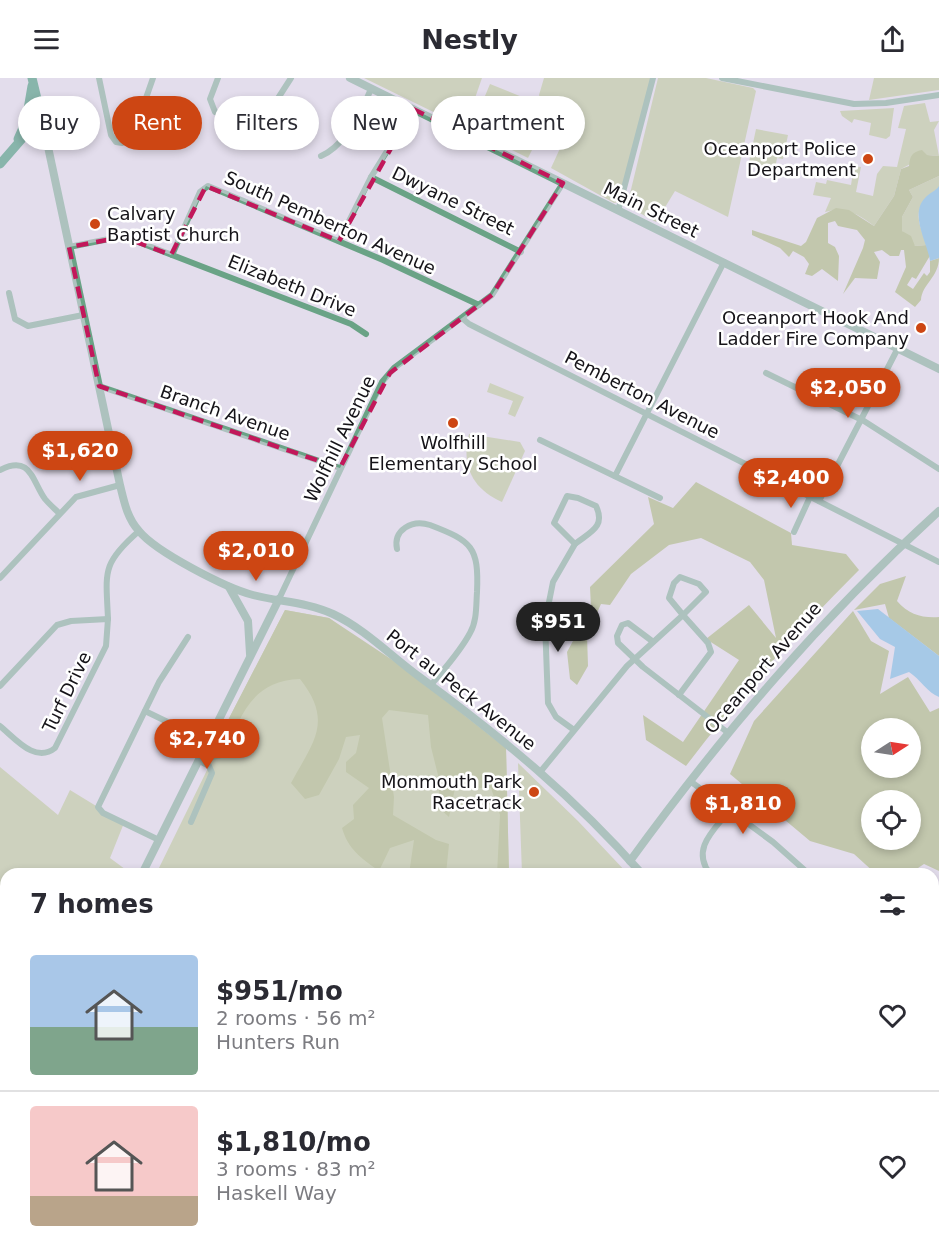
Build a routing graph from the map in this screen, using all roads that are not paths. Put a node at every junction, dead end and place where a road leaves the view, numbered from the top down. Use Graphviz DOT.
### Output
graph roads {
  1 [pos="99,78"];
  2 [pos="153,78"];
  3 [pos="218,78"];
  4 [pos="291,78"];
  5 [pos="350,78"];
  6 [pos="653,78"];
  7 [pos="722,78"];
  8 [pos="33,80"];
  9 [pos="371,89"];
  10 [pos="939,95"];
  11 [pos="30,96"];
  12 [pos="36,96"];
  13 [pos="386,96"];
  14 [pos="419,112"];
  15 [pos="18,138"];
  16 [pos="18,142"];
  17 [pos="15,144"];
  18 [pos="49,150"];
  19 [pos="388,150"];
  20 [pos="321,156"];
  21 [pos="0,164"];
  22 [pos="371,177"];
  23 [pos="563,183"];
  24 [pos="618,211"];
  25 [pos="339,242"];
  26 [pos="69,247"];
  27 [pos="521,252"];
  28 [pos="172,255"];
  29 [pos="724,262"];
  30 [pos="9,292"];
  31 [pos="479,305"];
  32 [pos="83,315"];
  33 [pos="462,318"];
  34 [pos="366,334"];
  35 [pos="898,348"];
  36 [pos="939,369"];
  37 [pos="766,373"];
  38 [pos="99,386"];
  39 [pos="646,414"];
  40 [pos="861,420"];
  41 [pos="540,440"];
  42 [pos="340,468"];
  43 [pos="939,469"];
  44 [pos="0,470"];
  45 [pos="615,476"];
  46 [pos="120,485"];
  47 [pos="810,497"];
  48 [pos="660,498"];
  49 [pos="819,501"];
  50 [pos="939,512"];
  51 [pos="60,513"];
  52 [pos="139,531"];
  53 [pos="794,532"];
  54 [pos="574,544"];
  55 [pos="903,544"];
  56 [pos="397,549"];
  57 [pos="939,562"];
  58 [pos="0,578"];
  59 [pos="228,586"];
  60 [pos="279,599"];
  61 [pos="683,615"];
  62 [pos="108,619"];
  63 [pos="188,638"];
  64 [pos="652,641"];
  65 [pos="250,656"];
  66 [pos="635,659"];
  67 [pos="431,685"];
  68 [pos="0,686"];
  69 [pos="679,695"];
  70 [pos="145,711"];
  71 [pos="0,726"];
  72 [pos="574,730"];
  73 [pos="727,732"];
  74 [pos="207,741"];
  75 [pos="198,760"];
  76 [pos="541,771"];
  77 [pos="690,781"];
  78 [pos="729,811"];
  79 [pos="191,822"];
  80 [pos="159,840"];
  81 [pos="630,861"];
  82 [pos="145,868"];
  83 [pos="636,868"];
  84 [pos="706,868"];
  85 [pos="802,868"];
  1 -- 2 [label="street"];
  3 -- 4 [label="street"];
  5 -- 9 [label="street, Main Street"];
  6 -- 24 [label="street"];
  7 -- 10 [label="street"];
  8 -- 11 [label="main road"];
  8 -- 12 [label="main road"];
  9 -- 13 [label="street, Main Street"];
  9 -- 20 [label="street"];
  14 -- 23 [label="street, Main Street"];
  15 -- 17 [label="main road"];
  16 -- 17 [label="main road"];
  17 -- 21 [label="main road"];
  18 -- 26 [label="street"];
  19 -- 22 [label="street"];
  22 -- 25 [label="street"];
  22 -- 27 [label="street, Dwyane Street"];
  23 -- 24 [label="street, Main Street"];
  23 -- 27 [label="street, Wolfhill Avenue"];
  24 -- 29 [label="street, Main Street"];
  25 -- 28 [label="street, South Pemberton Avenue"];
  25 -- 31 [label="street, South Pemberton Avenue"];
  26 -- 28 [label="street, Elizabeth Drive"];
  26 -- 32 [label="street"];
  27 -- 31 [label="street, Wolfhill Avenue"];
  28 -- 34 [label="street, Elizabeth Drive"];
  29 -- 35 [label="street, Main Street"];
  29 -- 39 [label="street"];
  30 -- 32 [label="street"];
  31 -- 33 [label="street, Wolfhill Avenue"];
  32 -- 38 [label="street"];
  33 -- 39 [label="street, Pemberton Avenue"];
  33 -- 42 [label="street, Wolfhill Avenue"];
  35 -- 36 [label="street, Main Street"];
  35 -- 40 [label="street"];
  37 -- 40 [label="street"];
  38 -- 42 [label="street, Branch Avenue"];
  38 -- 46 [label="street"];
  39 -- 45 [label="street"];
  39 -- 47 [label="street, Pemberton Avenue"];
  40 -- 43 [label="street"];
  40 -- 49 [label="street"];
  41 -- 45 [label="street"];
  42 -- 60 [label="street, Wolfhill Avenue"];
  44 -- 51 [label="street"];
  45 -- 48 [label="street"];
  46 -- 51 [label="street"];
  46 -- 52 [label="street"];
  47 -- 49 [label="street, Pemberton Avenue"];
  47 -- 53 [label="street"];
  49 -- 55 [label="street, Pemberton Avenue"];
  50 -- 55 [label="street, Oceanport Avenue"];
  51 -- 58 [label="street"];
  52 -- 59 [label="street, Port au Peck Avenue"];
  52 -- 62 [label="street, Turf Drive"];
  54 -- 54 [label="street"];
  54 -- 72 [label="street"];
  55 -- 57 [label="street, Pemberton Avenue"];
  55 -- 73 [label="street, Oceanport Avenue"];
  56 -- 67 [label="street"];
  59 -- 60 [label="street, Port au Peck Avenue"];
  59 -- 65 [label="street"];
  60 -- 65 [label="street, Wolfhill Avenue"];
  60 -- 67 [label="street, Port au Peck Avenue"];
  61 -- 61 [label="street"];
  61 -- 64 [label="street"];
  61 -- 69 [label="street"];
  62 -- 68 [label="street"];
  62 -- 71 [label="street, Turf Drive"];
  63 -- 70 [label="street"];
  64 -- 66 [label="street"];
  64 -- 66 [label="street"];
  65 -- 74 [label="street, Wolfhill Avenue"];
  66 -- 69 [label="street"];
  66 -- 72 [label="street"];
  67 -- 76 [label="street, Port au Peck Avenue"];
  69 -- 73 [label="street"];
  70 -- 74 [label="street"];
  70 -- 80 [label="street"];
  72 -- 76 [label="street"];
  73 -- 77 [label="street, Oceanport Avenue"];
  74 -- 75 [label="street, Wolfhill Avenue"];
  75 -- 79 [label="street"];
  75 -- 80 [label="street, Wolfhill Avenue"];
  76 -- 81 [label="street, Port au Peck Avenue"];
  77 -- 78 [label="street"];
  77 -- 81 [label="street, Oceanport Avenue"];
  78 -- 84 [label="street"];
  78 -- 85 [label="street"];
  80 -- 82 [label="street, Wolfhill Avenue"];
  81 -- 83 [label="street, Port au Peck Avenue"];
}
